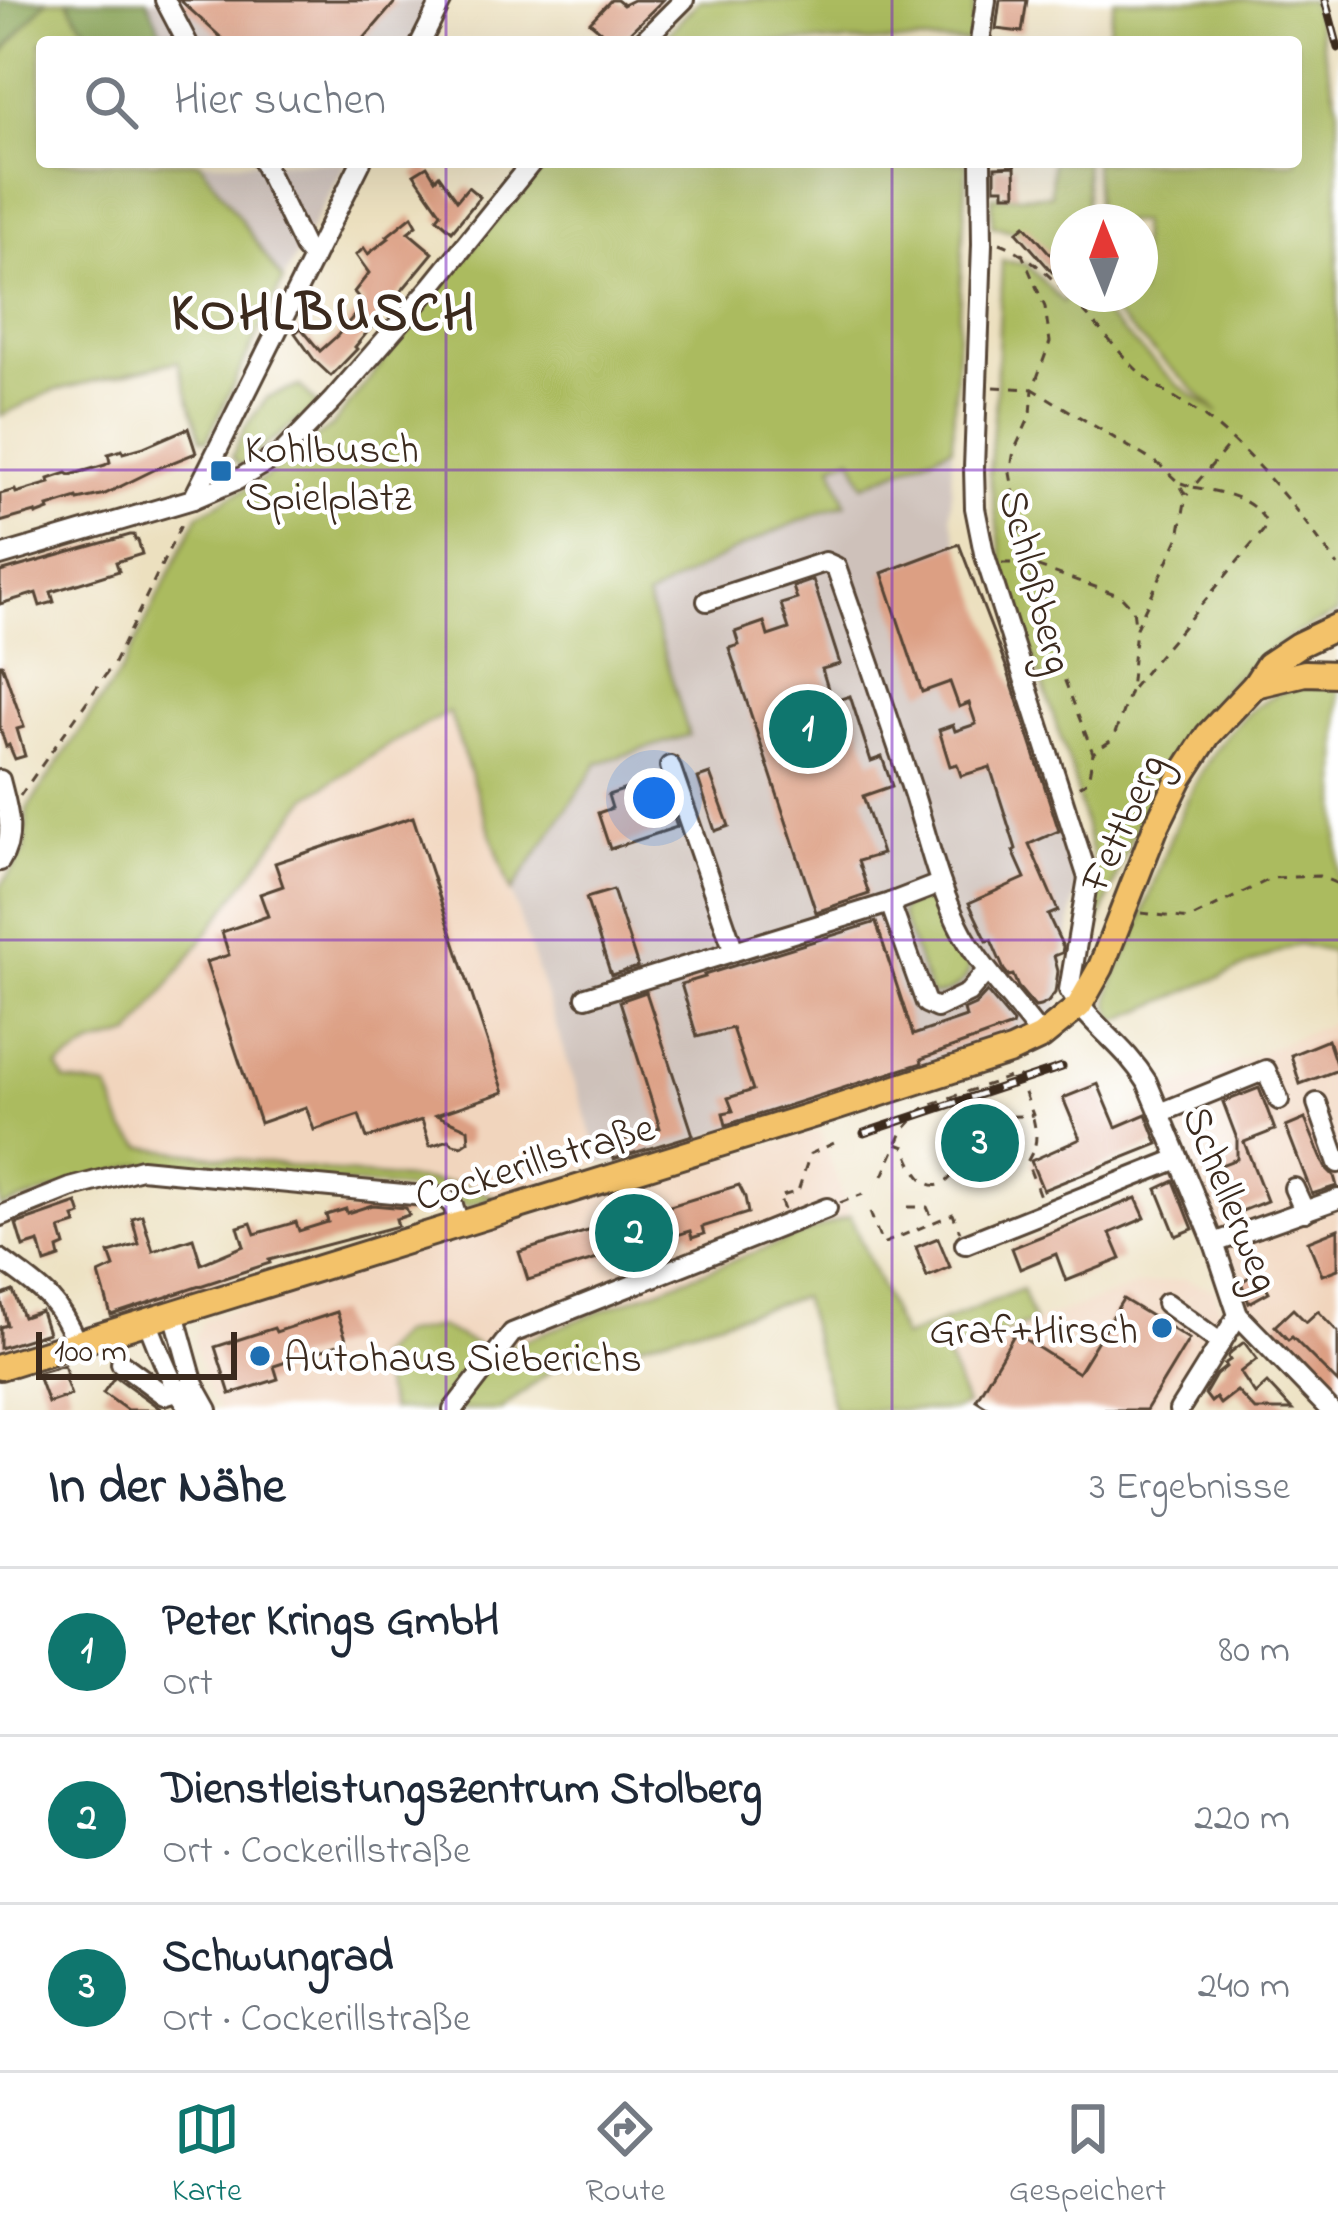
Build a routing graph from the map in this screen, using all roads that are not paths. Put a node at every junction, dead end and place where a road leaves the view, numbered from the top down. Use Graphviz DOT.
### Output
graph roads {
  1 [pos="165,0"];
  2 [pos="442,0"];
  3 [pos="684,0"];
  4 [pos="986,0"];
  5 [pos="184,36"];
  6 [pos="424,36"];
  7 [pos="648,36"];
  8 [pos="981,36"];
  9 [pos="266,168"];
  10 [pos="358,168"];
  11 [pos="527,168"];
  12 [pos="981,168"];
  13 [pos="313,258"];
  14 [pos="193,499"];
  15 [pos="0,556"];
  16 [pos="707,601"];
  17 [pos="1338,626"];
  18 [pos="1338,674"];
  19 [pos="1255,685"];
  20 [pos="670,766"];
  21 [pos="0,779"];
  22 [pos="0,861"];
  23 [pos="939,884"];
  24 [pos="890,903"];
  25 [pos="734,951"];
  26 [pos="987,971"];
  27 [pos="586,997"];
  28 [pos="1079,1006"];
  29 [pos="1041,1037"];
  30 [pos="1280,1100"];
  31 [pos="1317,1103"];
  32 [pos="1160,1113"];
  33 [pos="1178,1159"];
  34 [pos="1338,1163"];
  35 [pos="1294,1188"];
  36 [pos="1338,1199"];
  37 [pos="833,1206"];
  38 [pos="1305,1212"];
  39 [pos="0,1216"];
  40 [pos="459,1223"];
  41 [pos="1214,1243"];
  42 [pos="965,1244"];
  43 [pos="0,1259"];
  44 [pos="1166,1304"];
  45 [pos="174,1313"];
  46 [pos="1238,1315"];
  47 [pos="147,1321"];
  48 [pos="76,1342"];
  49 [pos="1221,1343"];
  50 [pos="121,1364"];
  51 [pos="0,1366"];
  52 [pos="186,1388"];
  53 [pos="192,1410"];
  54 [pos="208,1410"];
  55 [pos="453,1410"];
  56 [pos="1179,1410"];
  57 [pos="1330,1410"];
  1 -- 5 [label="street"];
  2 -- 6 [label="street"];
  3 -- 7 [label="street"];
  4 -- 8 [label="street"];
  9 -- 13 [label="street"];
  10 -- 13 [label="street"];
  11 -- 14 [label="street"];
  12 -- 28 [label="street, Schloßberg"];
  13 -- 14 [label="street"];
  14 -- 15 [label="street"];
  16 -- 23 [label="street"];
  17 -- 19 [label="main road, Fettberg"];
  18 -- 19 [label="main road"];
  19 -- 28 [label="main road, Fettberg"];
  20 -- 25 [label="street"];
  21 -- 22 [label="street"];
  23 -- 24 [label="street"];
  23 -- 26 [label="street"];
  24 -- 25 [label="street"];
  24 -- 26 [label="street"];
  25 -- 27 [label="street"];
  26 -- 29 [label="street"];
  28 -- 29 [label="main road, Cockerillstraße"];
  28 -- 32 [label="street, Schellerweg"];
  29 -- 40 [label="main road, Cockerillstraße"];
  30 -- 32 [label="street"];
  31 -- 34 [label="street"];
  32 -- 33 [label="street, Schellerweg"];
  33 -- 41 [label="street, Schellerweg"];
  33 -- 42 [label="street"];
  35 -- 38 [label="street"];
  36 -- 38 [label="street"];
  37 -- 55 [label="street"];
  38 -- 41 [label="street"];
  39 -- 40 [label="street"];
  40 -- 45 [label="main road, Cockerillstraße"];
  41 -- 46 [label="street, Schellerweg"];
  43 -- 48 [label="street"];
  44 -- 49 [label="street"];
  45 -- 47 [label="main road, Cockerillstraße"];
  45 -- 52 [label="street"];
  46 -- 49 [label="street"];
  46 -- 57 [label="street, Schellerweg"];
  47 -- 48 [label="main road, Cockerillstraße"];
  47 -- 52 [label="street"];
  48 -- 51 [label="main road, Cockerillstraße"];
  49 -- 56 [label="street"];
  50 -- 52 [label="street"];
  52 -- 53 [label="street"];
  52 -- 54 [label="street"];
}
